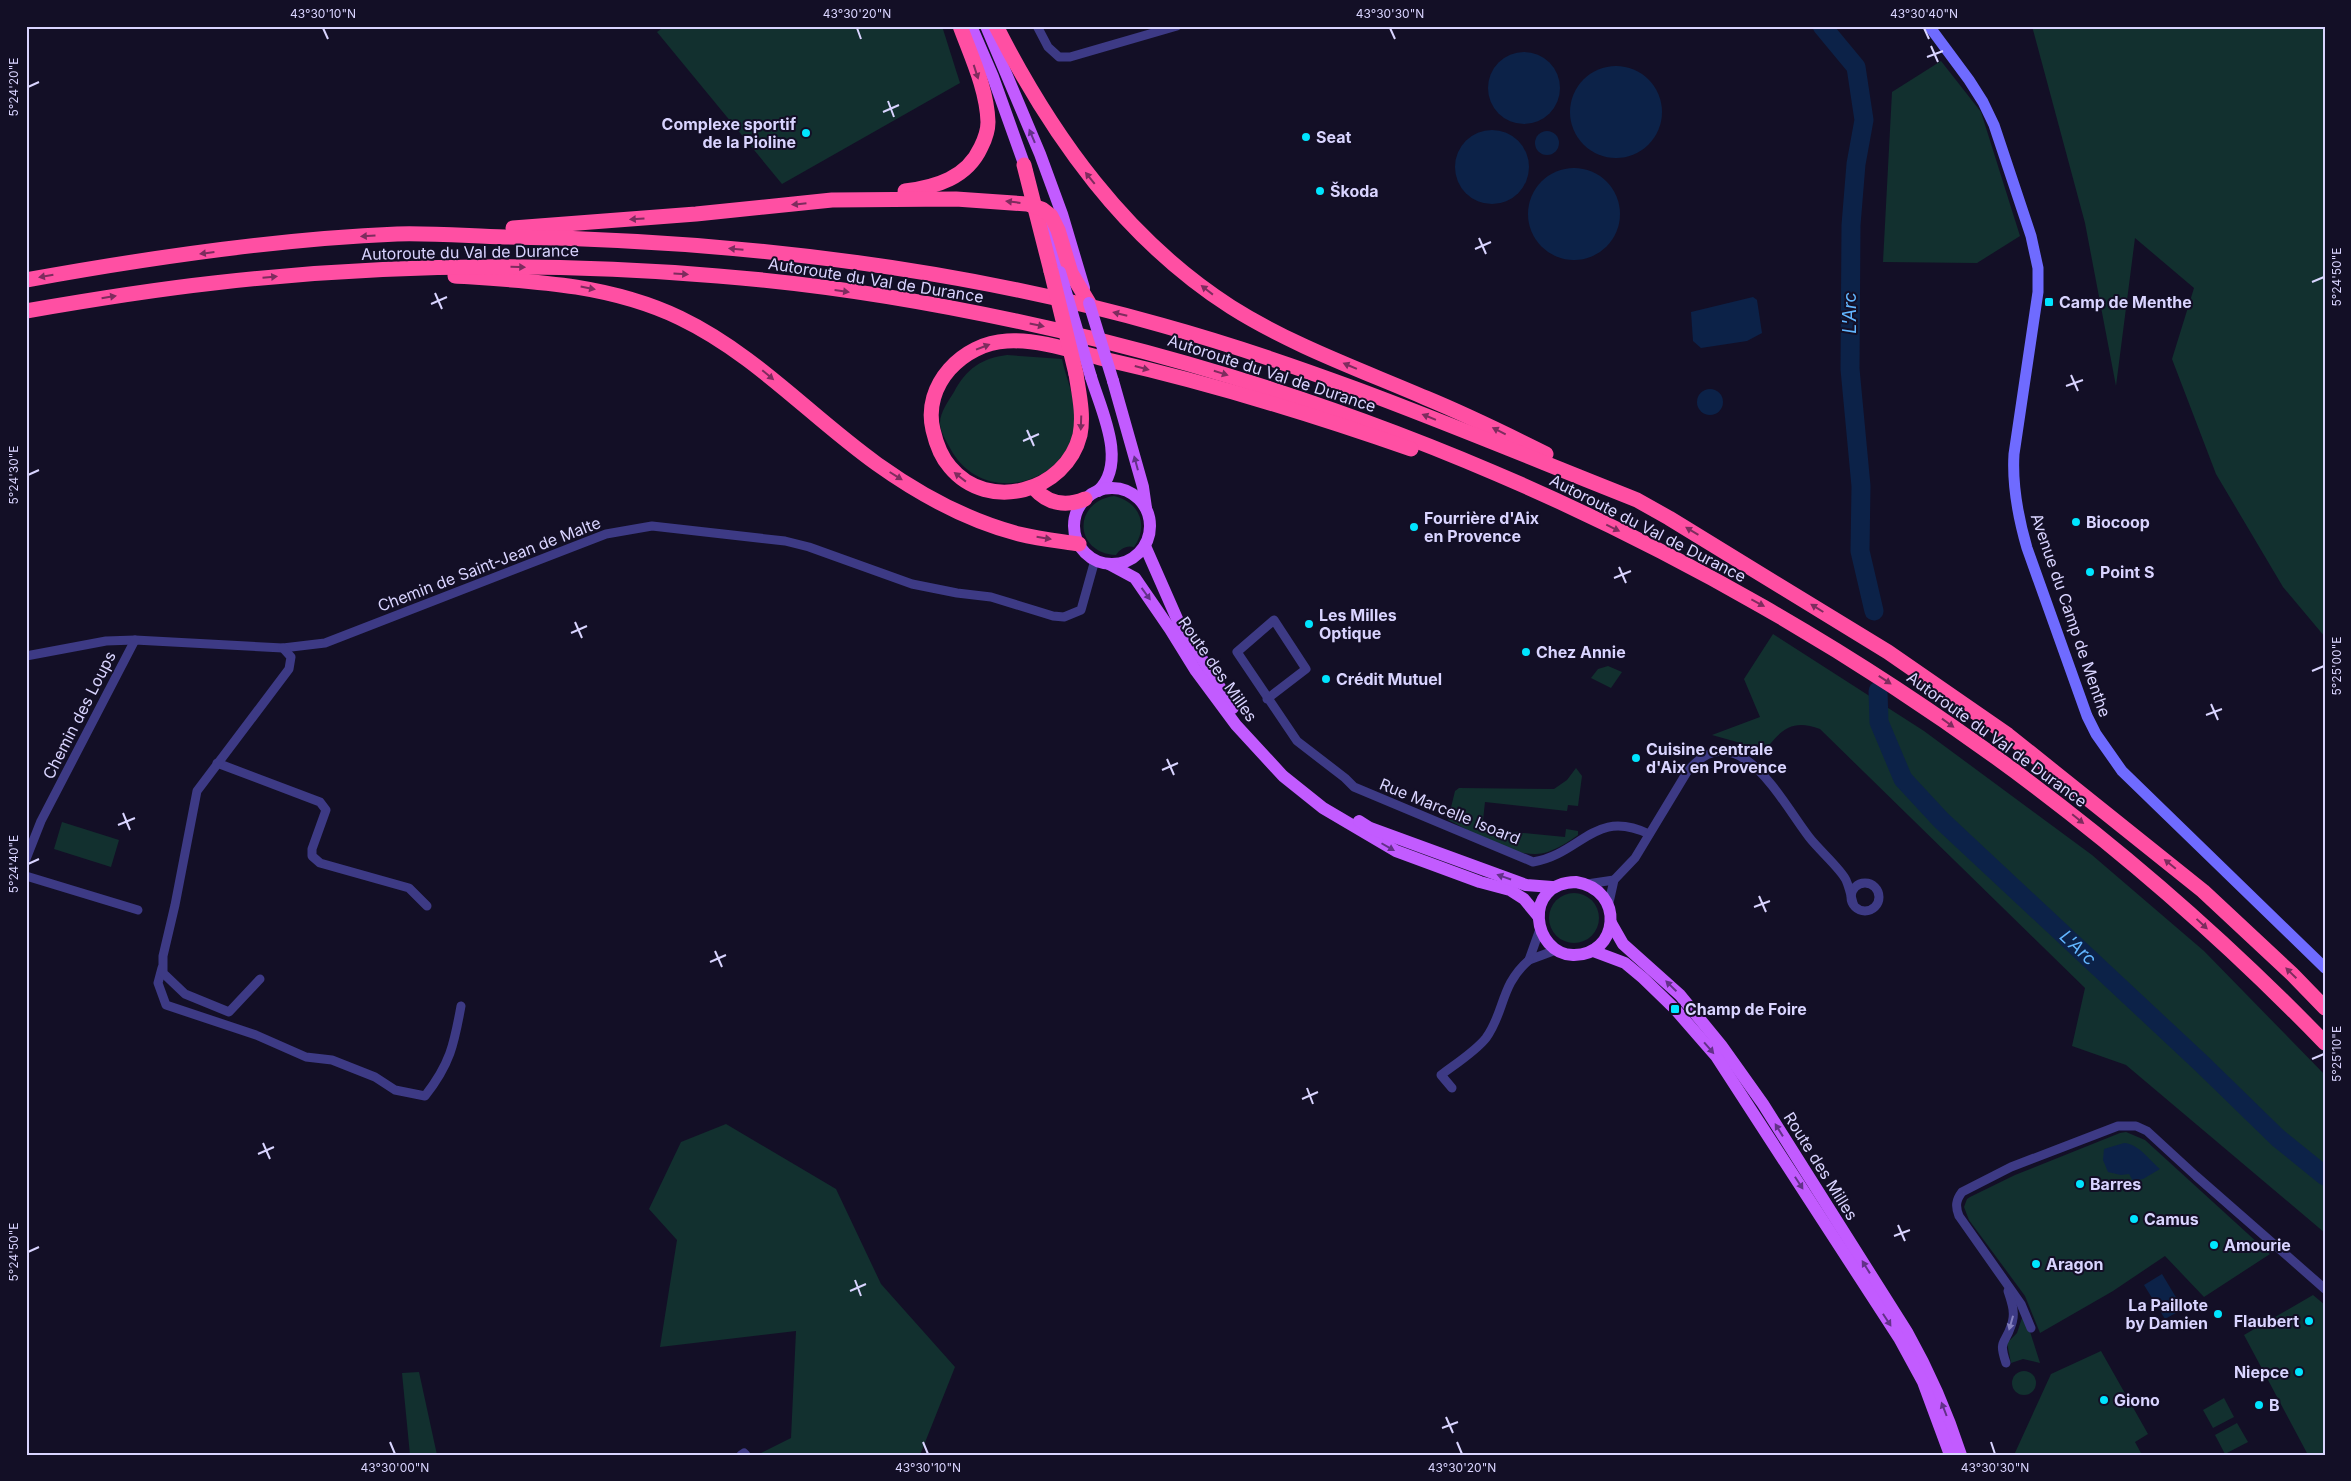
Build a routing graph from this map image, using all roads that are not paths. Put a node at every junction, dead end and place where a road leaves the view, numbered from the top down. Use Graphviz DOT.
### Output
graph roads {
  1 [pos="960,26"];
  2 [pos="971,26"];
  3 [pos="986,26"];
  4 [pos="996,26"];
  5 [pos="1037,26"];
  6 [pos="1177,26"];
  7 [pos="1929,26"];
  8 [pos="1024,165"];
  9 [pos="832,200"];
  10 [pos="1038,208"];
  11 [pos="417,234"];
  12 [pos="365,270"];
  13 [pos="1065,272"];
  14 [pos="26,280"];
  15 [pos="1089,303"];
  16 [pos="26,311"];
  17 [pos="1083,376"];
  18 [pos="1034,488"];
  19 [pos="1092,495"];
  20 [pos="1636,500"];
  21 [pos="1569,507"];
  22 [pos="1147,511"];
  23 [pos="1079,544"];
  24 [pos="1144,546"];
  25 [pos="1095,560"];
  26 [pos="1109,564"];
  27 [pos="135,640"];
  28 [pos="283,648"];
  29 [pos="26,656"];
  30 [pos="1267,699"];
  31 [pos="217,763"];
  32 [pos="1649,834"];
  33 [pos="26,859"];
  34 [pos="26,876"];
  35 [pos="1846,879"];
  36 [pos="1614,880"];
  37 [pos="1864,883"];
  38 [pos="1588,884"];
  39 [pos="1552,887"];
  40 [pos="1853,903"];
  41 [pos="427,906"];
  42 [pos="1608,907"];
  43 [pos="138,910"];
  44 [pos="1538,912"];
  45 [pos="1611,923"];
  46 [pos="1540,929"];
  47 [pos="1556,950"];
  48 [pos="1593,951"];
  49 [pos="1529,960"];
  50 [pos="163,963"];
  51 [pos="2325,968"];
  52 [pos="260,980"];
  53 [pos="461,1006"];
  54 [pos="2325,1008"];
  55 [pos="2325,1043"];
  56 [pos="1452,1088"];
  57 [pos="2005,1282"];
  58 [pos="2325,1289"];
  59 [pos="2032,1328"];
  60 [pos="2006,1363"];
  61 [pos="741,1455"];
  62 [pos="746,1455"];
  63 [pos="1950,1455"];
  64 [pos="1961,1455"];
  1 -- 9 [label="highway, one-way"];
  2 -- 8 [label="main road"];
  13 -- 3 [label="main road, one-way"];
  20 -- 4 [label="highway, one-way"];
  5 -- 6 [label="street"];
  7 -- 51 [label="main road, Avenue du Camp de Menthe"];
  8 -- 10 [label="highway"];
  10 -- 9 [label="highway, one-way"];
  9 -- 11 [label="highway, one-way"];
  10 -- 13 [label="highway"];
  11 -- 14 [label="highway, Autoroute du Val de Durance, one-way"];
  20 -- 11 [label="highway, Autoroute du Val de Durance, one-way"];
  16 -- 12 [label="highway, Autoroute du Val de Durance, one-way"];
  12 -- 21 [label="highway, Autoroute du Val de Durance, one-way"];
  12 -- 23 [label="highway, one-way"];
  13 -- 15 [label="highway"];
  13 -- 17 [label="highway, bridge"];
  22 -- 15 [label="main road, one-way, bridge"];
  17 -- 18 [label="highway, one-way"];
  17 -- 19 [label="main road"];
  18 -- 19 [label="highway"];
  18 -- 21 [label="highway, one-way"];
  19 -- 22 [label="main road"];
  19 -- 23 [label="main road"];
  54 -- 20 [label="highway, Autoroute du Val de Durance, one-way"];
  21 -- 55 [label="highway, Autoroute du Val de Durance, one-way"];
  22 -- 24 [label="main road"];
  23 -- 25 [label="main road"];
  24 -- 26 [label="main road"];
  39 -- 24 [label="main road, Route des Milles, one-way"];
  25 -- 26 [label="main road"];
  25 -- 28 [label="street, Chemin de Saint-Jean de Malte"];
  26 -- 44 [label="main road, Route des Milles, one-way"];
  27 -- 28 [label="street, Chemin de Saint-Jean de Malte"];
  27 -- 29 [label="street, Chemin de Saint-Jean de Malte"];
  27 -- 33 [label="street, Chemin des Loups"];
  28 -- 31 [label="street"];
  30 -- 30 [label="street, Rue Marcelle Isoard"];
  30 -- 32 [label="street, Rue Marcelle Isoard"];
  31 -- 41 [label="street"];
  31 -- 50 [label="street"];
  32 -- 35 [label="street"];
  32 -- 36 [label="street"];
  34 -- 43 [label="street"];
  35 -- 37 [label="street"];
  35 -- 40 [label="street"];
  36 -- 38 [label="street"];
  36 -- 42 [label="street"];
  37 -- 40 [label="street"];
  37 -- 40 [label="street"];
  38 -- 39 [label="main road"];
  38 -- 42 [label="main road"];
  39 -- 44 [label="main road"];
  42 -- 45 [label="main road"];
  44 -- 46 [label="main road"];
  45 -- 48 [label="main road"];
  64 -- 45 [label="main road, Route des Milles, one-way"];
  46 -- 47 [label="main road"];
  46 -- 49 [label="street"];
  47 -- 48 [label="main road"];
  47 -- 49 [label="street"];
  48 -- 63 [label="main road, Route des Milles, one-way"];
  49 -- 56 [label="street"];
  50 -- 52 [label="street"];
  50 -- 53 [label="street"];
  57 -- 58 [label="street"];
  57 -- 59 [label="street"];
  57 -- 60 [label="street, one-way"];
  61 -- 62 [label="street"];
}
